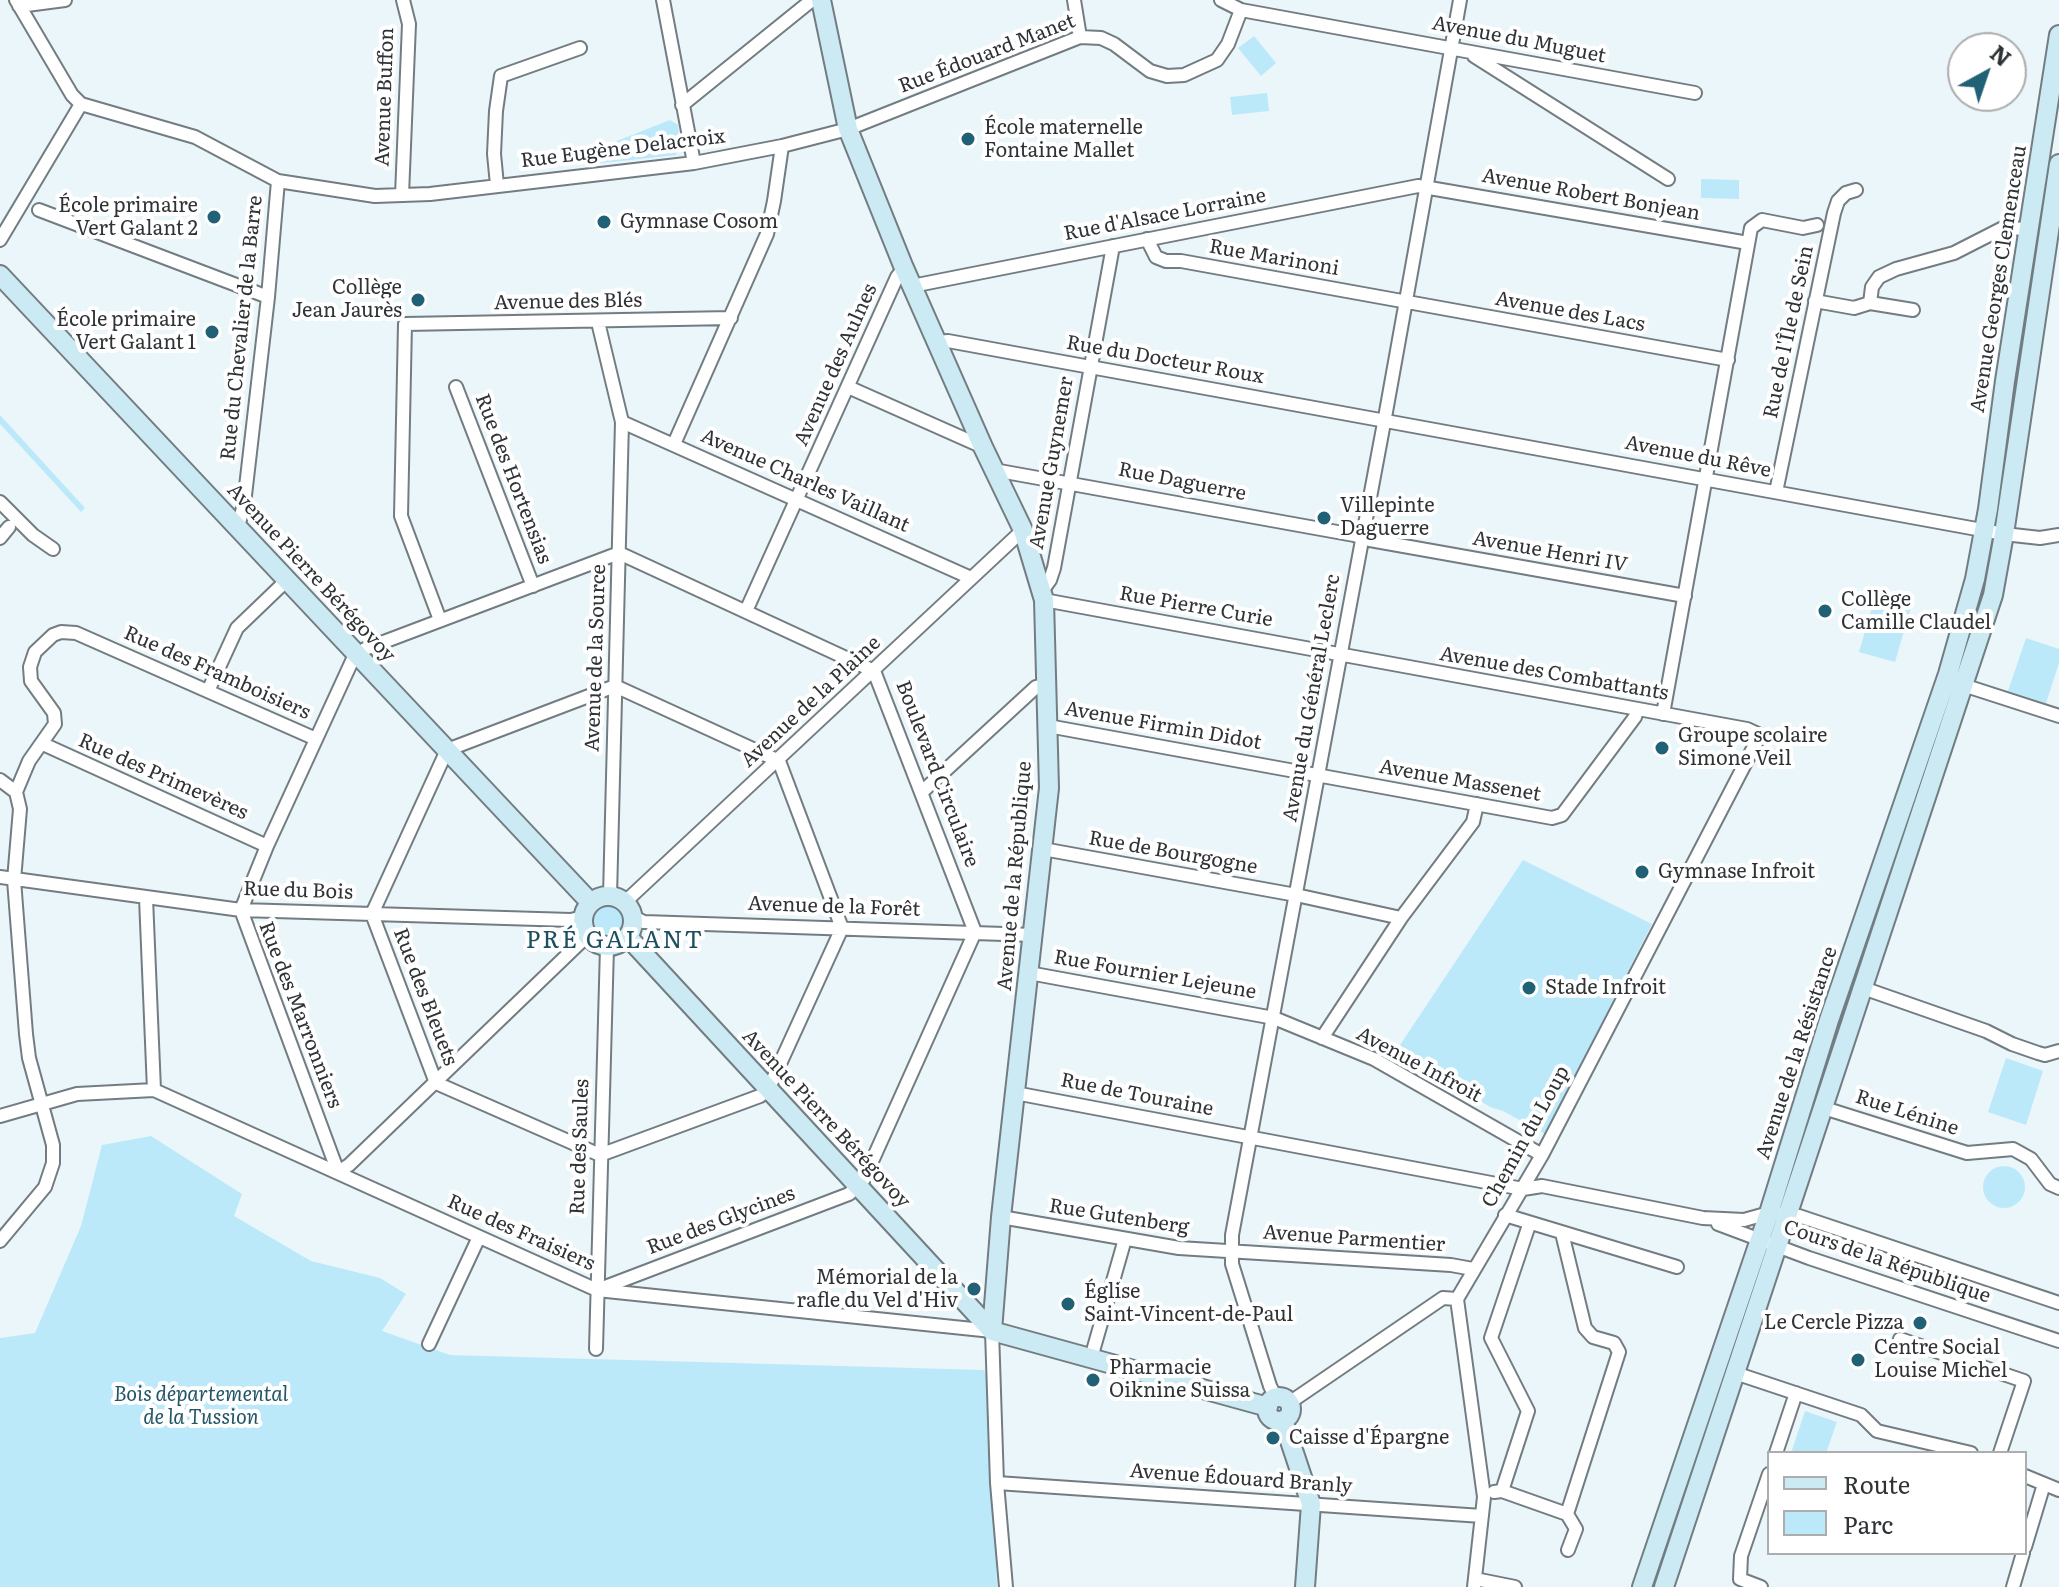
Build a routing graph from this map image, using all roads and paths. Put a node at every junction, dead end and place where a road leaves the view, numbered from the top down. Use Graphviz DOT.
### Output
graph roads {
  1 [pos="65,0"];
  2 [pos="403,0"];
  3 [pos="663,0"];
  4 [pos="812,0"];
  5 [pos="821,0"];
  6 [pos="1074,0"];
  7 [pos="1221,0"];
  8 [pos="1460,0"];
  9 [pos="17,3"];
  10 [pos="1241,10"];
  11 [pos="2059,35"];
  12 [pos="1080,37"];
  13 [pos="1451,47"];
  14 [pos="580,48"];
  15 [pos="1472,54"];
  16 [pos="1695,93"];
  17 [pos="81,104"];
  18 [pos="682,105"];
  19 [pos="848,129"];
  20 [pos="782,146"];
  21 [pos="694,163"];
  22 [pos="2059,164"];
  23 [pos="1668,179"];
  24 [pos="278,181"];
  25 [pos="497,185"];
  26 [pos="1426,186"];
  27 [pos="1856,190"];
  28 [pos="402,195"];
  29 [pos="39,210"];
  30 [pos="1817,225"];
  31 [pos="2029,229"];
  32 [pos="1147,239"];
  33 [pos="0,240"];
  34 [pos="1748,243"];
  35 [pos="1113,246"];
  36 [pos="904,268"];
  37 [pos="0,275"];
  38 [pos="912,286"];
  39 [pos="268,297"];
  40 [pos="1815,301"];
  41 [pos="1404,303"];
  42 [pos="1870,303"];
  43 [pos="1913,310"];
  44 [pos="731,318"];
  45 [pos="598,322"];
  46 [pos="938,342"];
  47 [pos="1728,360"];
  48 [pos="1090,367"];
  49 [pos="456,387"];
  50 [pos="848,387"];
  51 [pos="1385,420"];
  52 [pos="622,422"];
  53 [pos="674,444"];
  54 [pos="983,447"];
  55 [pos="994,470"];
  56 [pos="1707,479"];
  57 [pos="1070,482"];
  58 [pos="1776,492"];
  59 [pos="798,499"];
  60 [pos="0,502"];
  61 [pos="9,527"];
  62 [pos="238,527"];
  63 [pos="1023,530"];
  64 [pos="1984,530"];
  65 [pos="2004,534"];
  66 [pos="2059,535"];
  67 [pos="0,538"];
  68 [pos="1362,538"];
  69 [pos="53,549"];
  70 [pos="619,553"];
  71 [pos="971,578"];
  72 [pos="287,580"];
  73 [pos="533,586"];
  74 [pos="1043,595"];
  75 [pos="1685,596"];
  76 [pos="746,611"];
  77 [pos="440,620"];
  78 [pos="1340,654"];
  79 [pos="357,655"];
  80 [pos="874,671"];
  81 [pos="1047,684"];
  82 [pos="1963,685"];
  83 [pos="615,686"];
  84 [pos="208,691"];
  85 [pos="1637,710"];
  86 [pos="1663,714"];
  87 [pos="2059,716"];
  88 [pos="1048,726"];
  89 [pos="1760,735"];
  90 [pos="316,739"];
  91 [pos="43,744"];
  92 [pos="447,750"];
  93 [pos="779,761"];
  94 [pos="1318,775"];
  95 [pos="0,780"];
  96 [pos="923,791"];
  97 [pos="16,792"];
  98 [pos="1477,804"];
  99 [pos="267,846"];
  100 [pos="1043,849"];
  101 [pos="0,877"];
  102 [pos="14,880"];
  103 [pos="1296,895"];
  104 [pos="146,898"];
  105 [pos="623,905"];
  106 [pos="241,910"];
  107 [pos="587,910"];
  108 [pos="372,914"];
  109 [pos="1401,918"];
  110 [pos="842,928"];
  111 [pos="975,932"];
  112 [pos="1034,935"];
  113 [pos="587,936"];
  114 [pos="628,937"];
  115 [pos="607,947"];
  116 [pos="1029,973"];
  117 [pos="1863,988"];
  118 [pos="1274,1018"];
  119 [pos="1322,1038"];
  120 [pos="2059,1051"];
  121 [pos="436,1083"];
  122 [pos="154,1090"];
  123 [pos="768,1090"];
  124 [pos="1015,1093"];
  125 [pos="41,1105"];
  126 [pos="1824,1108"];
  127 [pos="0,1116"];
  128 [pos="1251,1137"];
  129 [pos="600,1155"];
  130 [pos="1542,1155"];
  131 [pos="338,1172"];
  132 [pos="858,1186"];
  133 [pos="2059,1188"];
  134 [pos="1523,1189"];
  135 [pos="1769,1213"];
  136 [pos="1788,1214"];
  137 [pos="1505,1215"];
  138 [pos="1001,1217"];
  139 [pos="1703,1218"];
  140 [pos="1529,1225"];
  141 [pos="1562,1233"];
  142 [pos="479,1237"];
  143 [pos="1125,1239"];
  144 [pos="1759,1239"];
  145 [pos="0,1241"];
  146 [pos="1778,1247"];
  147 [pos="1232,1252"];
  148 [pos="1677,1267"];
  149 [pos="1473,1269"];
  150 [pos="597,1290"];
  151 [pos="993,1296"];
  152 [pos="1457,1299"];
  153 [pos="965,1300"];
  154 [pos="2059,1303"];
  155 [pos="992,1331"];
  156 [pos="1900,1339"];
  157 [pos="2059,1341"];
  158 [pos="429,1344"];
  159 [pos="596,1349"];
  160 [pos="1091,1358"];
  161 [pos="1735,1373"];
  162 [pos="1796,1393"];
  163 [pos="1279,1407"];
  164 [pos="1777,1451"];
  165 [pos="1962,1451"];
  166 [pos="2001,1451"];
  167 [pos="2027,1477"];
  168 [pos="1767,1480"];
  169 [pos="997,1483"];
  170 [pos="2044,1484"];
  171 [pos="2059,1490"];
  172 [pos="1502,1491"];
  173 [pos="1483,1493"];
  174 [pos="1311,1504"];
  175 [pos="1567,1514"];
  176 [pos="1482,1516"];
  177 [pos="2027,1540"];
  178 [pos="1568,1550"];
  179 [pos="2022,1555"];
  180 [pos="1474,1583"];
  181 [pos="1006,1587"];
  182 [pos="1305,1587"];
  183 [pos="1515,1587"];
  184 [pos="1642,1587"];
  185 [pos="1664,1587"];
  186 [pos="1761,1587"];
  187 [pos="2013,1587"];
  1 -- 9 [label="street"];
  2 -- 28 [label="street, Avenue Buffon"];
  3 -- 18 [label="street"];
  4 -- 18 [label="street"];
  5 -- 19 [label="street, Avenue de la République"];
  6 -- 12 [label="street"];
  7 -- 10 [label="street, Avenue du Muguet"];
  8 -- 13 [label="street, Avenue du Général Leclerc"];
  9 -- 17 [label="street"];
  10 -- 12 [label="street, Rue Édouard Manet"];
  10 -- 13 [label="street, Avenue du Muguet"];
  11 -- 31 [label="street, Avenue Georges Clemenceau"];
  12 -- 19 [label="street, Rue Édouard Manet"];
  13 -- 15 [label="street, Avenue du Muguet"];
  13 -- 26 [label="street, Avenue du Général Leclerc"];
  14 -- 25 [label="street"];
  15 -- 16 [label="street, Avenue du Muguet"];
  15 -- 23 [label="street"];
  17 -- 24 [label="street, Rue Eugène Delacroix"];
  17 -- 33 [label="street"];
  18 -- 21 [label="street"];
  19 -- 20 [label="street, Rue Eugène Delacroix"];
  19 -- 36 [label="street, Avenue de la République"];
  20 -- 21 [label="street, Rue Eugène Delacroix"];
  20 -- 44 [label="street"];
  21 -- 25 [label="street, Rue Eugène Delacroix"];
  22 -- 65 [label="street, Avenue Georges Clemenceau"];
  24 -- 28 [label="street, Rue Eugène Delacroix"];
  24 -- 39 [label="street, Rue du Chevalier de la Barre"];
  25 -- 28 [label="street, Rue Eugène Delacroix"];
  26 -- 32 [label="street, Rue d'Alsace Lorraine"];
  26 -- 34 [label="street, Avenue Robert Bonjean"];
  26 -- 41 [label="street, Avenue du Général Leclerc"];
  27 -- 40 [label="street, Rue de l'Île de Sein"];
  29 -- 39 [label="street"];
  30 -- 34 [label="street"];
  31 -- 42 [label="street"];
  31 -- 64 [label="street, Avenue Georges Clemenceau"];
  32 -- 35 [label="street, Rue d'Alsace Lorraine"];
  32 -- 41 [label="street, Rue Marinoni"];
  34 -- 47 [label="street"];
  35 -- 38 [label="street, Rue d'Alsace Lorraine"];
  35 -- 48 [label="street, Avenue Guynemer"];
  36 -- 38 [label="street, Avenue de la République"];
  36 -- 50 [label="street, Avenue des Aulnes"];
  37 -- 62 [label="street, Avenue Pierre Bérégovoy"];
  38 -- 46 [label="street, Avenue de la République"];
  39 -- 62 [label="street, Rue du Chevalier de la Barre"];
  40 -- 42 [label="street"];
  40 -- 58 [label="street, Rue de l'Île de Sein"];
  41 -- 47 [label="street, Avenue des Lacs"];
  41 -- 51 [label="street, Avenue du Général Leclerc"];
  42 -- 43 [label="street"];
  44 -- 45 [label="street, Avenue des Blés"];
  44 -- 53 [label="street"];
  45 -- 52 [label="street, Avenue de la Source"];
  45 -- 77 [label="street, Avenue des Blés"];
  46 -- 48 [label="street, Rue du Docteur Roux"];
  46 -- 54 [label="street, Avenue de la République"];
  47 -- 56 [label="street"];
  48 -- 51 [label="street, Rue du Docteur Roux"];
  48 -- 57 [label="street, Avenue Guynemer"];
  49 -- 73 [label="street, Rue des Hortensias"];
  50 -- 54 [label="street"];
  50 -- 59 [label="street, Avenue des Aulnes"];
  51 -- 56 [label="street, Avenue du Rêve"];
  51 -- 68 [label="street, Avenue du Général Leclerc"];
  52 -- 53 [label="street, Avenue Charles Vaillant"];
  52 -- 70 [label="street, Avenue de la Source"];
  53 -- 59 [label="street, Avenue Charles Vaillant"];
  54 -- 55 [label="street, Avenue de la République"];
  55 -- 57 [label="street, Rue Daguerre"];
  55 -- 63 [label="street, Avenue de la République"];
  56 -- 58 [label="street, Avenue du Rêve"];
  56 -- 75 [label="street"];
  57 -- 68 [label="street, Rue Daguerre"];
  57 -- 74 [label="street, Avenue Guynemer"];
  58 -- 64 [label="street, Avenue du Rêve"];
  59 -- 71 [label="street, Avenue Charles Vaillant"];
  59 -- 76 [label="street, Avenue des Aulnes"];
  60 -- 69 [label="street"];
  61 -- 67 [label="street"];
  62 -- 72 [label="street, Avenue Pierre Bérégovoy"];
  63 -- 71 [label="street, Avenue de la Plaine"];
  63 -- 74 [label="street, Avenue de la République"];
  64 -- 65 [label="street, Avenue du Rêve"];
  64 -- 135 [label="street, Avenue de la Résistance"];
  65 -- 66 [label="street, Avenue du Rêve"];
  65 -- 82 [label="street, Avenue de la Résistance"];
  68 -- 75 [label="street, Avenue Henri IV"];
  68 -- 78 [label="street, Avenue du Général Leclerc"];
  70 -- 73 [label="street"];
  70 -- 76 [label="street, Boulevard Circulaire"];
  70 -- 83 [label="street, Avenue de la Source"];
  71 -- 80 [label="street, Avenue de la Plaine"];
  72 -- 79 [label="street, Avenue Pierre Bérégovoy"];
  72 -- 84 [label="street"];
  73 -- 77 [label="street"];
  74 -- 78 [label="street, Rue Pierre Curie"];
  74 -- 81 [label="street, Avenue de la République"];
  75 -- 86 [label="street"];
  76 -- 80 [label="street, Boulevard Circulaire"];
  77 -- 79 [label="street"];
  78 -- 85 [label="street, Avenue des Combattants"];
  78 -- 94 [label="street, Avenue du Général Leclerc"];
  79 -- 90 [label="street, Rue des Marronniers"];
  79 -- 92 [label="street, Avenue Pierre Bérégovoy"];
  80 -- 93 [label="street, Avenue de la Plaine"];
  80 -- 96 [label="street, Boulevard Circulaire"];
  81 -- 88 [label="street, Avenue de la République"];
  81 -- 96 [label="street"];
  82 -- 87 [label="street"];
  82 -- 117 [label="street, Avenue de la Résistance"];
  83 -- 92 [label="street"];
  83 -- 93 [label="street"];
  83 -- 105 [label="street, Avenue de la Source"];
  84 -- 90 [label="street, Rue des Framboisiers"];
  84 -- 91 [label="street, Rue des Framboisiers"];
  85 -- 86 [label="street, Avenue des Combattants"];
  85 -- 98 [label="street, Avenue Massenet"];
  86 -- 89 [label="street, Avenue des Combattants"];
  88 -- 94 [label="street, Avenue Firmin Didot"];
  88 -- 100 [label="street, Avenue de la République"];
  89 -- 130 [label="street, Chemin du Loup"];
  90 -- 99 [label="street, Rue des Marronniers"];
  91 -- 97 [label="street"];
  91 -- 99 [label="street, Rue des Primevères"];
  92 -- 107 [label="street, Avenue Pierre Bérégovoy"];
  92 -- 108 [label="street, Rue des Bleuets"];
  93 -- 105 [label="street, Avenue de la Plaine"];
  93 -- 110 [label="street"];
  94 -- 98 [label="street, Avenue Massenet"];
  94 -- 103 [label="street, Avenue du Général Leclerc"];
  95 -- 97 [label="street"];
  96 -- 111 [label="street, Boulevard Circulaire"];
  97 -- 102 [label="street"];
  98 -- 109 [label="street"];
  99 -- 106 [label="street, Rue des Marronniers"];
  100 -- 103 [label="street, Rue de Bourgogne"];
  100 -- 112 [label="street, Avenue de la République"];
  101 -- 102 [label="street, Rue du Bois"];
  102 -- 104 [label="street, Rue du Bois"];
  102 -- 125 [label="street"];
  103 -- 109 [label="street, Rue de Bourgogne"];
  103 -- 118 [label="street, Avenue du Général Leclerc"];
  104 -- 106 [label="street, Rue du Bois"];
  104 -- 122 [label="street"];
  105 -- 107 [label="street"];
  105 -- 110 [label="street, Avenue de la Forêt"];
  105 -- 114 [label="street"];
  106 -- 108 [label="street, Rue du Bois"];
  106 -- 131 [label="street, Rue des Marronniers"];
  107 -- 108 [label="street, Rue du Bois"];
  107 -- 113 [label="street"];
  108 -- 121 [label="street, Rue des Bleuets"];
  109 -- 119 [label="street"];
  110 -- 111 [label="street, Avenue de la Forêt"];
  110 -- 123 [label="street"];
  111 -- 112 [label="street, Avenue de la Forêt"];
  111 -- 132 [label="street"];
  112 -- 116 [label="street, Avenue de la République"];
  113 -- 115 [label="street"];
  113 -- 121 [label="street"];
  114 -- 115 [label="street"];
  114 -- 123 [label="street, Avenue Pierre Bérégovoy"];
  115 -- 129 [label="street, Rue des Saules"];
  116 -- 118 [label="street, Rue Fournier Lejeune"];
  116 -- 124 [label="street, Avenue de la République"];
  117 -- 120 [label="street"];
  117 -- 126 [label="street, Avenue de la Résistance"];
  118 -- 119 [label="street, Avenue Infroit"];
  118 -- 128 [label="street, Avenue du Général Leclerc"];
  119 -- 130 [label="street, Avenue Infroit"];
  121 -- 129 [label="street"];
  121 -- 131 [label="street"];
  122 -- 125 [label="street"];
  122 -- 131 [label="street, Rue des Fraisiers"];
  123 -- 129 [label="street"];
  123 -- 132 [label="street, Avenue Pierre Bérégovoy"];
  124 -- 128 [label="street, Rue de Touraine"];
  124 -- 138 [label="street, Avenue de la République"];
  125 -- 127 [label="street"];
  125 -- 145 [label="street"];
  126 -- 133 [label="street, Rue Lénine"];
  126 -- 136 [label="street, Avenue de la Résistance"];
  128 -- 134 [label="street, Rue de Touraine"];
  128 -- 147 [label="street, Avenue du Général Leclerc"];
  129 -- 150 [label="street, Rue des Saules"];
  130 -- 134 [label="street, Chemin du Loup"];
  131 -- 142 [label="street, Rue des Fraisiers"];
  132 -- 150 [label="street, Rue des Glycines"];
  132 -- 153 [label="street, Avenue Pierre Bérégovoy"];
  134 -- 137 [label="street, Chemin du Loup"];
  134 -- 139 [label="street, Cours de la République"];
  135 -- 136 [label="street, Cours de la République"];
  135 -- 139 [label="street, Cours de la République"];
  135 -- 144 [label="street, Avenue de la Résistance"];
  136 -- 146 [label="street, Avenue de la Résistance"];
  136 -- 154 [label="street, Cours de la République"];
  137 -- 140 [label="street"];
  137 -- 149 [label="street, Chemin du Loup"];
  138 -- 143 [label="street, Rue Gutenberg"];
  138 -- 151 [label="street, Avenue de la République"];
  139 -- 144 [label="street, Cours de la République"];
  140 -- 141 [label="street"];
  140 -- 172 [label="street"];
  141 -- 148 [label="street"];
  141 -- 175 [label="street"];
  142 -- 150 [label="street, Rue des Fraisiers"];
  142 -- 158 [label="street"];
  143 -- 147 [label="street, Rue Gutenberg"];
  143 -- 160 [label="street"];
  144 -- 146 [label="street, Cours de la République"];
  144 -- 184 [label="street, Avenue de la Résistance"];
  146 -- 157 [label="street, Cours de la République"];
  146 -- 161 [label="street, Avenue de la Résistance"];
  147 -- 149 [label="street, Avenue Parmentier"];
  147 -- 163 [label="street, Avenue du Général Leclerc"];
  149 -- 152 [label="street, Chemin du Loup"];
  150 -- 155 [label="street, Rue des Fraisiers"];
  150 -- 159 [label="street, Rue des Saules"];
  151 -- 153 [label="street"];
  151 -- 155 [label="street, Avenue de la République"];
  152 -- 163 [label="street"];
  152 -- 173 [label="street"];
  153 -- 155 [label="street, Avenue Pierre Bérégovoy"];
  155 -- 160 [label="street"];
  155 -- 169 [label="street"];
  156 -- 166 [label="street"];
  160 -- 163 [label="street"];
  161 -- 162 [label="street"];
  161 -- 185 [label="street, Avenue de la Résistance"];
  162 -- 164 [label="street"];
  162 -- 165 [label="street"];
  163 -- 174 [label="street"];
  167 -- 170 [label="street"];
  168 -- 186 [label="street"];
  169 -- 174 [label="street, Avenue Édouard Branly"];
  169 -- 181 [label="street"];
  170 -- 171 [label="street"];
  170 -- 177 [label="street"];
  172 -- 173 [label="street"];
  172 -- 175 [label="street"];
  173 -- 176 [label="street"];
  174 -- 176 [label="street, Avenue Édouard Branly"];
  174 -- 182 [label="street"];
  175 -- 178 [label="street"];
  176 -- 180 [label="street"];
  179 -- 187 [label="street"];
  180 -- 183 [label="street"];
}
